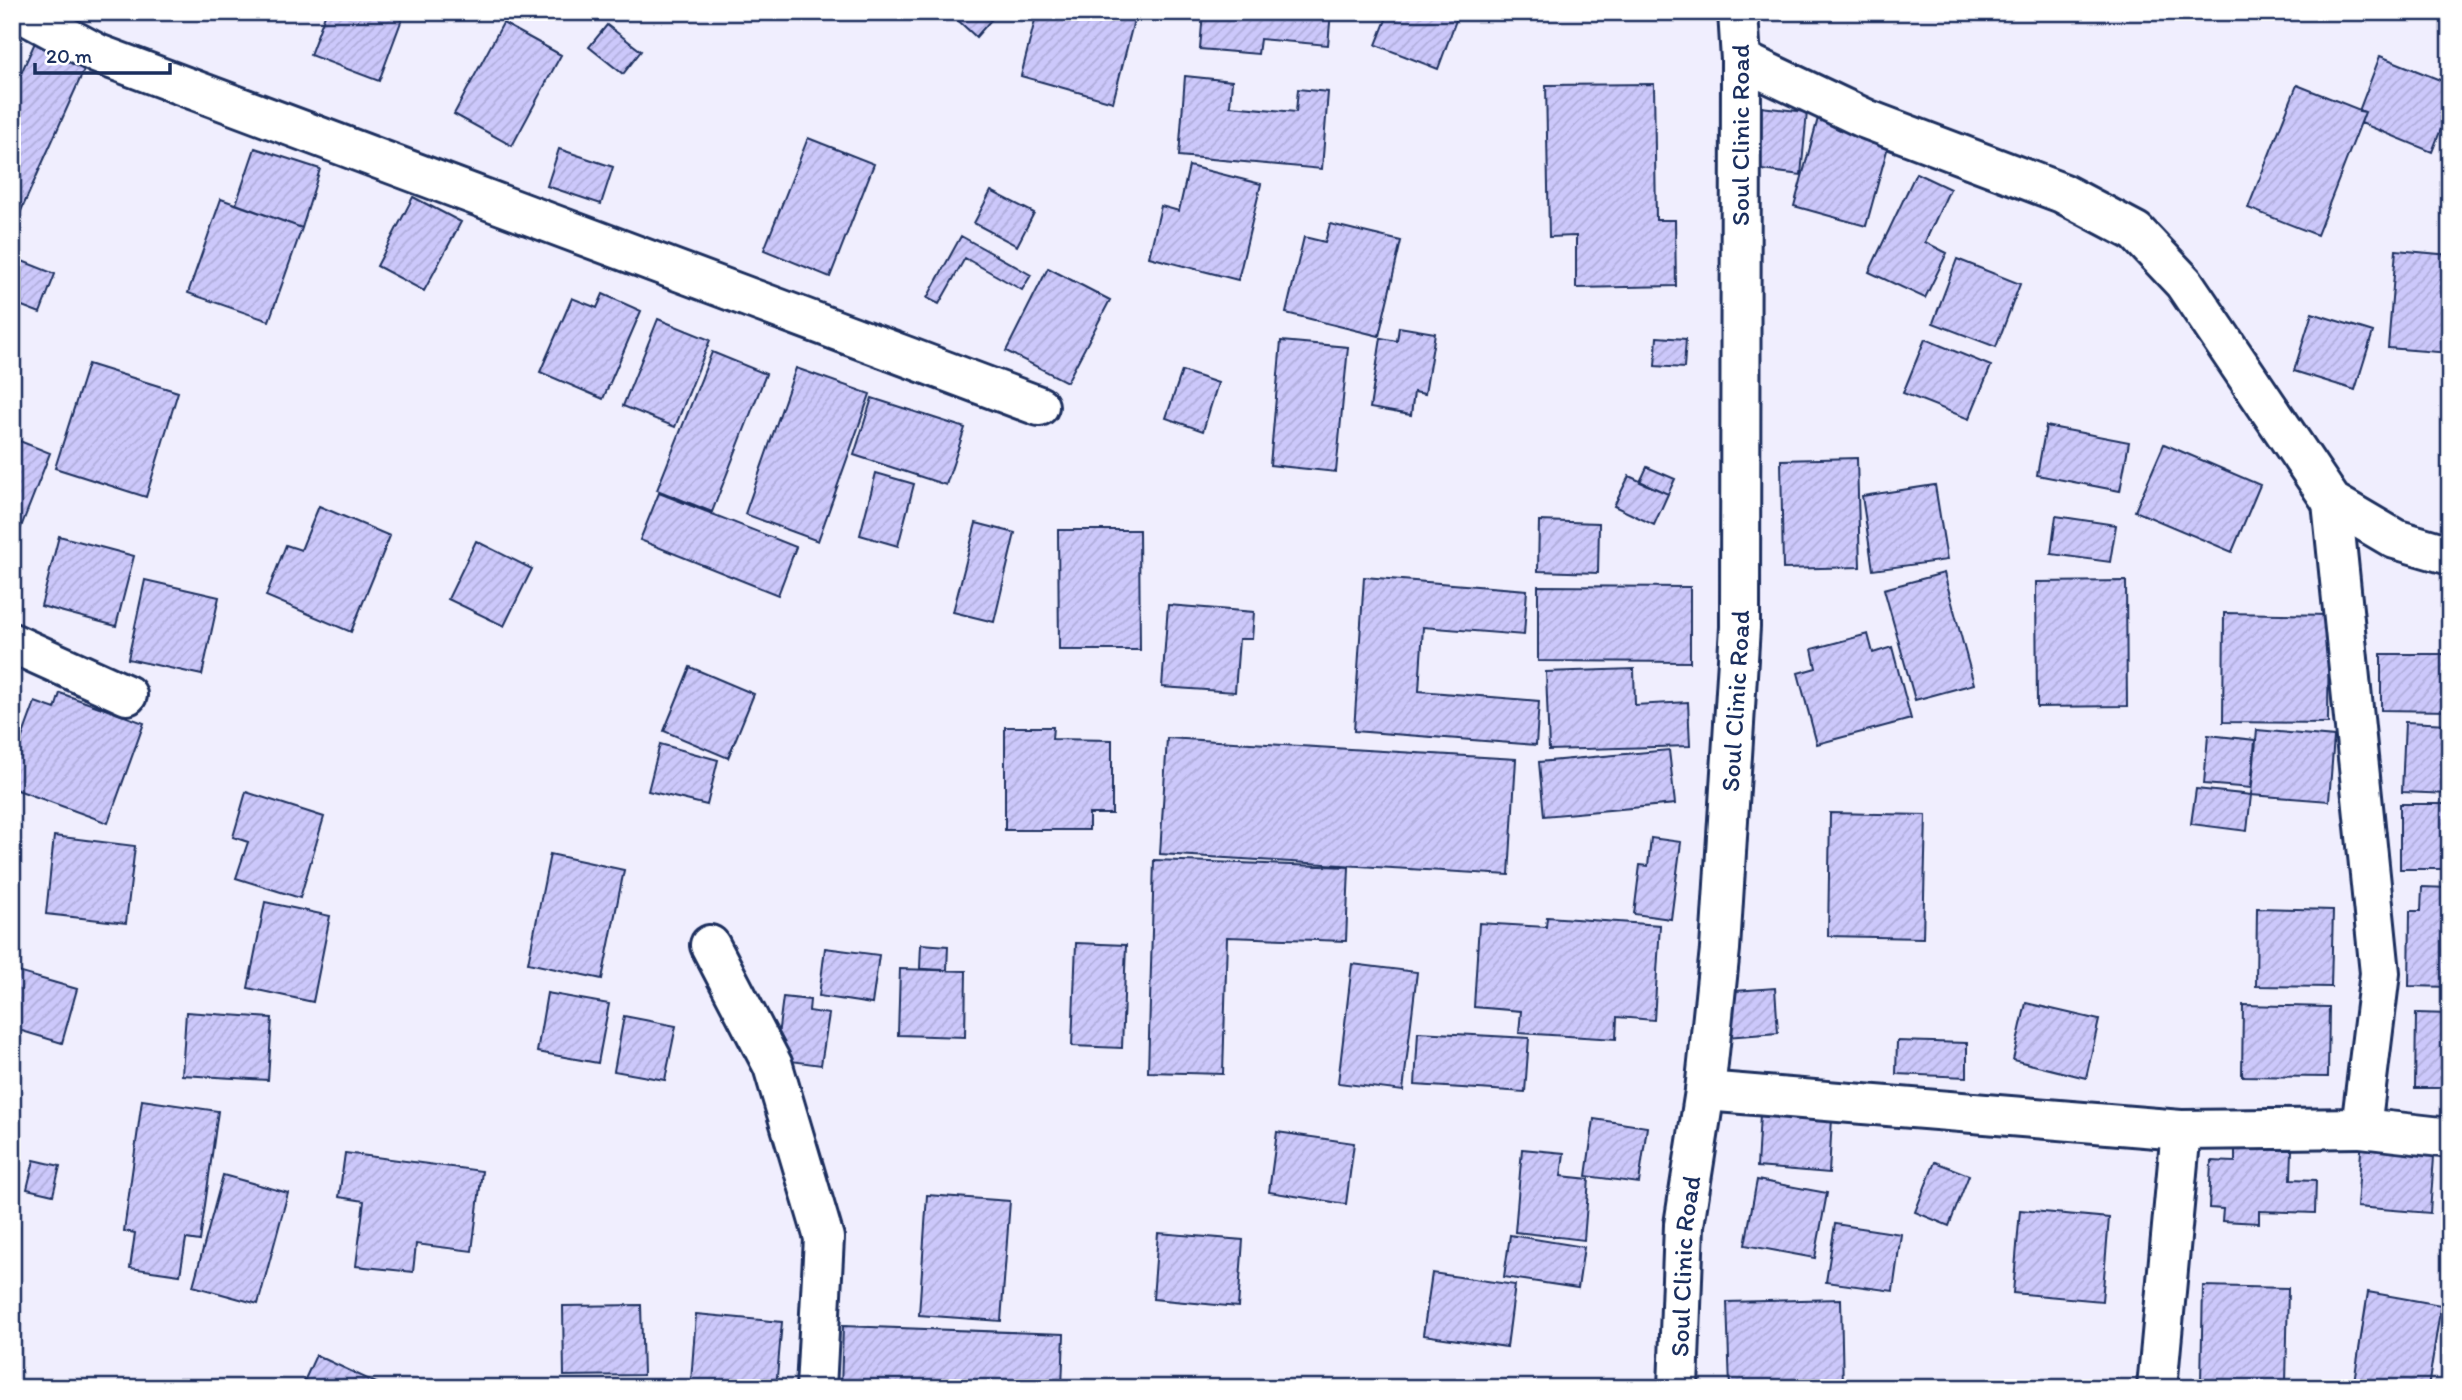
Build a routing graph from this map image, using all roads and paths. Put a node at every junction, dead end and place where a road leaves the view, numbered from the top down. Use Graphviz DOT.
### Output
graph roads {
  1 [pos="20,12"];
  2 [pos="1738,12"];
  3 [pos="1741,60"];
  4 [pos="1039,406"];
  5 [pos="2332,502"];
  6 [pos="2450,555"];
  7 [pos="12,643"];
  8 [pos="127,695"];
  9 [pos="710,945"];
  10 [pos="1705,1091"];
  11 [pos="2361,1128"];
  12 [pos="2180,1129"];
  13 [pos="2450,1138"];
  14 [pos="816,1388"];
  15 [pos="1678,1388"];
  16 [pos="2157,1388"];
  1 -- 4 [label="street"];
  2 -- 3 [label="street, Soul Clinic Road"];
  3 -- 5 [label="street"];
  3 -- 10 [label="street, Soul Clinic Road"];
  5 -- 6 [label="street"];
  5 -- 11 [label="street"];
  7 -- 8 [label="street"];
  9 -- 14 [label="street"];
  10 -- 12 [label="street"];
  10 -- 15 [label="street, Soul Clinic Road"];
  11 -- 12 [label="street"];
  11 -- 13 [label="street"];
  12 -- 16 [label="street"];
}
